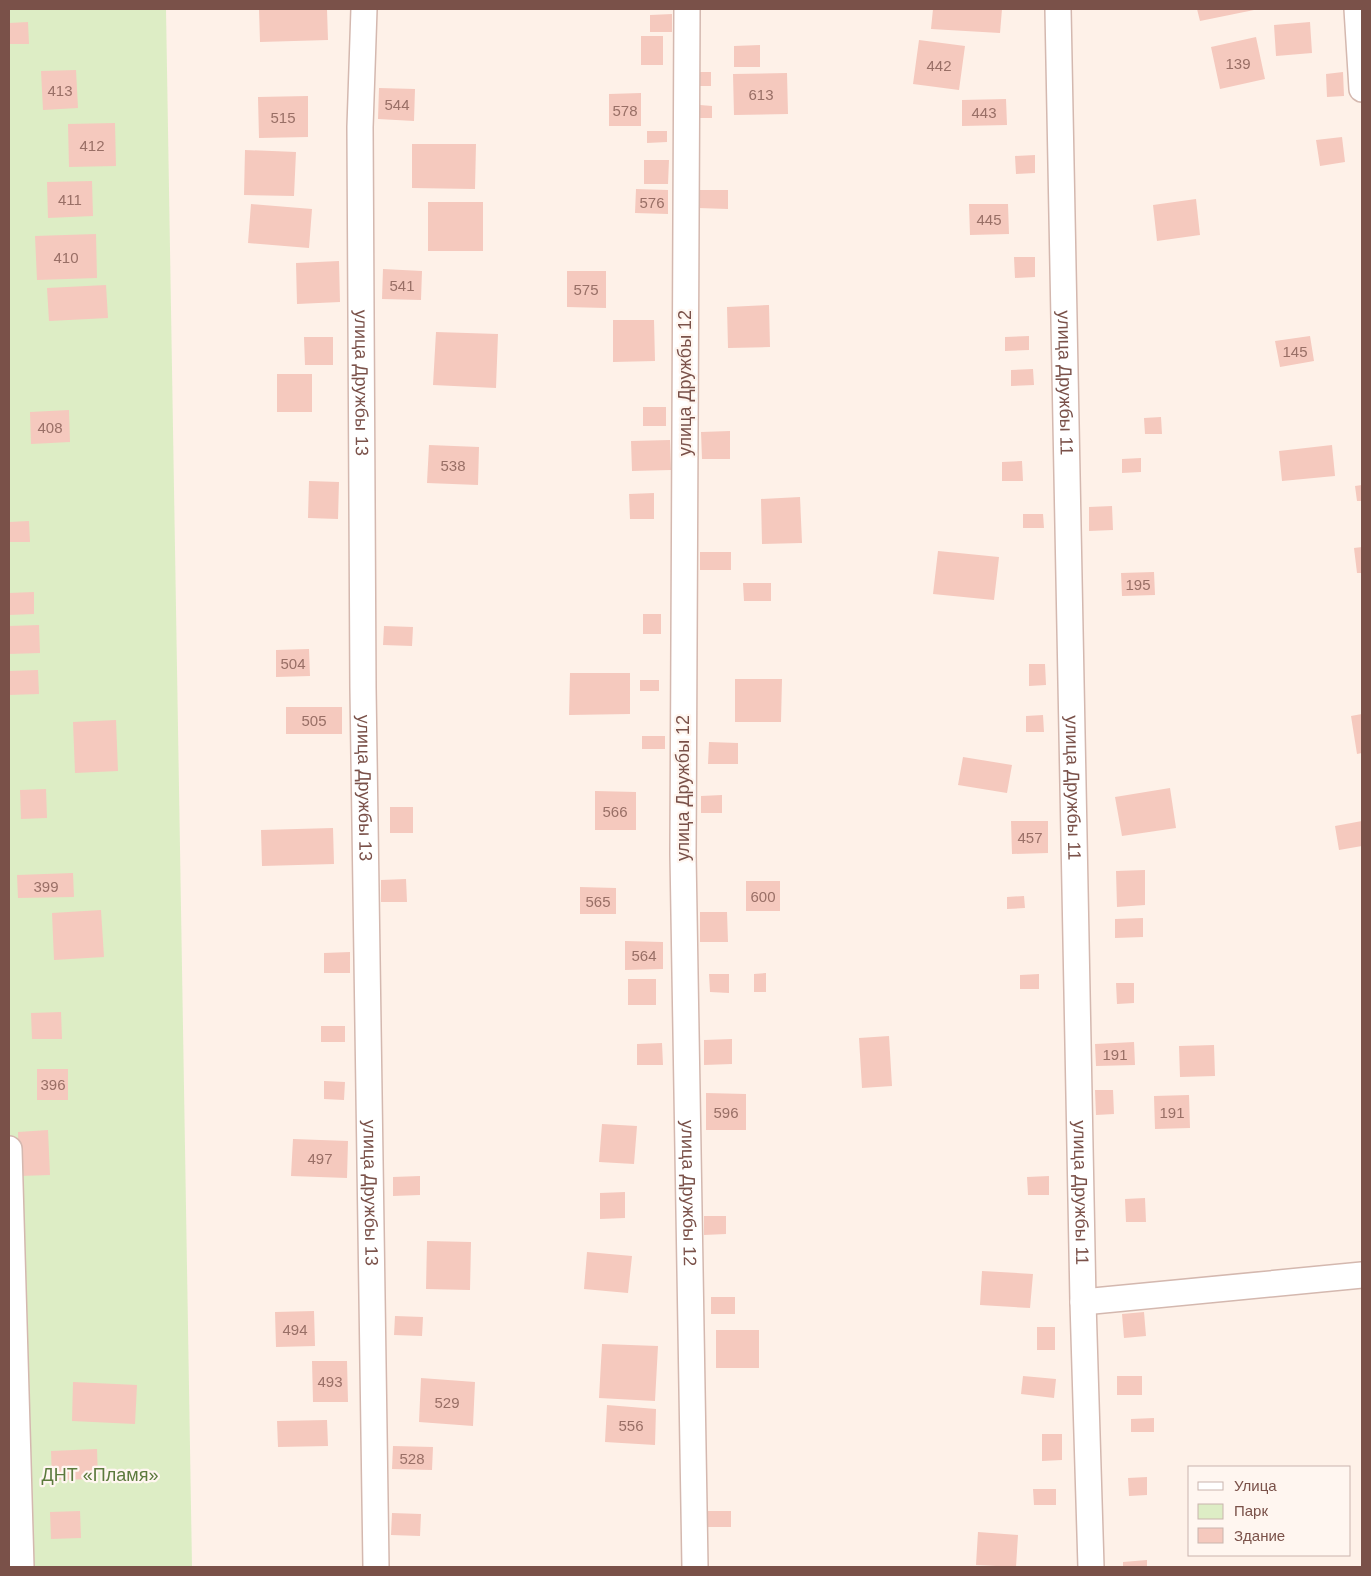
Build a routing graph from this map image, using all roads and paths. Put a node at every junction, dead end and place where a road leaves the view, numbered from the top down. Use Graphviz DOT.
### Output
graph roads {
  1 [pos="364,9"];
  2 [pos="687,9"];
  3 [pos="1058,9"];
  4 [pos="1357,9"];
  5 [pos="1362,89"];
  6 [pos="9,1149"];
  7 [pos="1362,1276"];
  8 [pos="1083,1302"];
  9 [pos="21,1567"];
  10 [pos="376,1567"];
  11 [pos="695,1567"];
  12 [pos="1091,1567"];
  1 -- 10 [label="street, улица Дружбы 13"];
  2 -- 11 [label="street, улица Дружбы 12"];
  3 -- 8 [label="street, улица Дружбы 11"];
  4 -- 5 [label="street"];
  6 -- 9 [label="street"];
  7 -- 8 [label="street"];
  8 -- 12 [label="street, улица Дружбы 11"];
}
